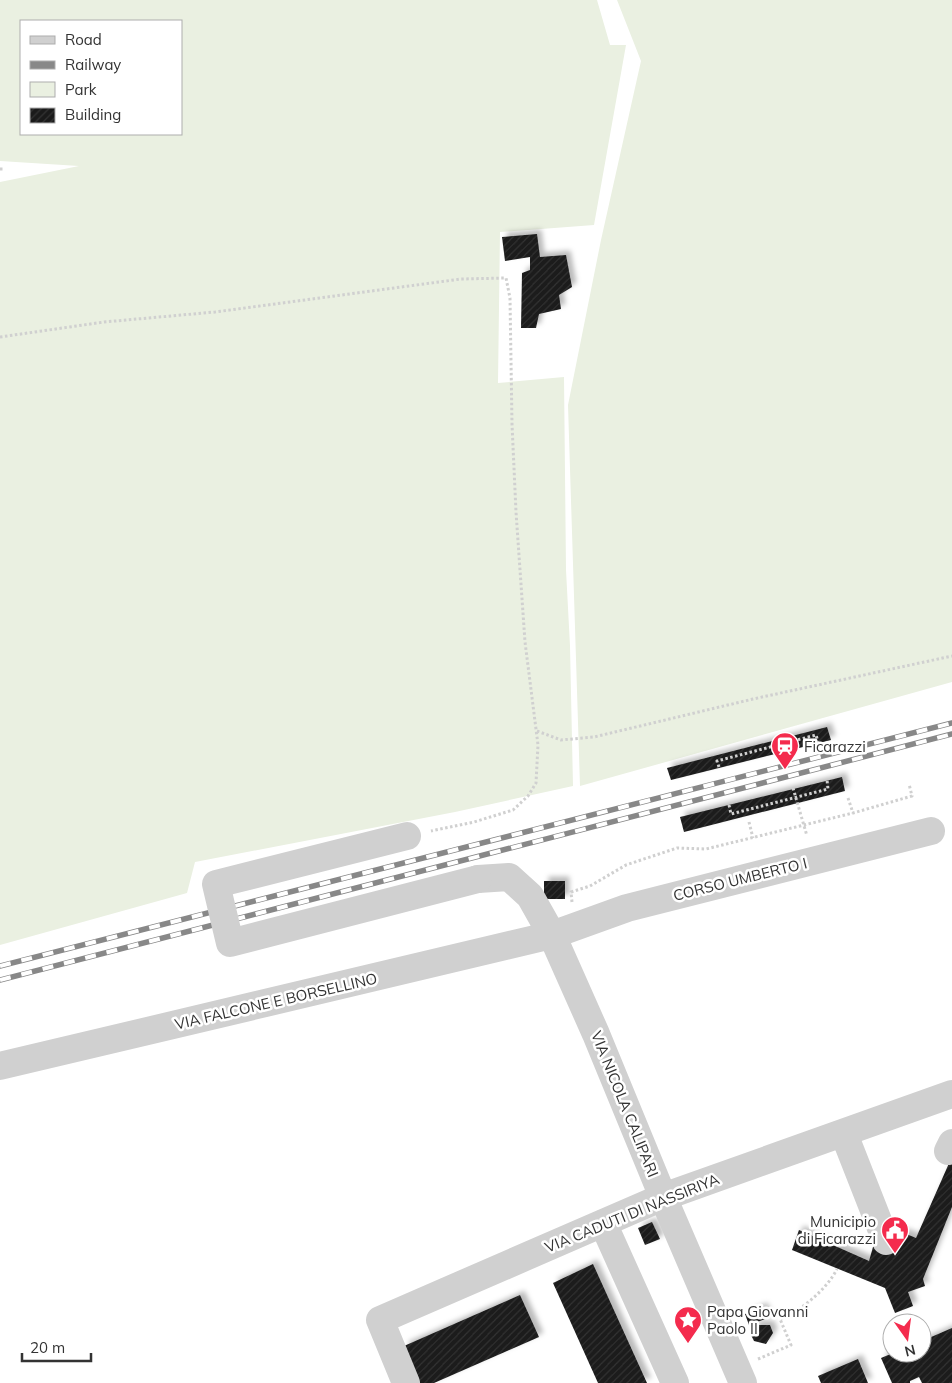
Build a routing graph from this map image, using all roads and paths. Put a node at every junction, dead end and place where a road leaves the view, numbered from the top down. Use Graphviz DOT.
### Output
graph roads {
  1 [pos="0,337"];
  2 [pos="952,656"];
  3 [pos="536,731"];
  4 [pos="818,742"];
  5 [pos="719,767"];
  6 [pos="827,780"];
  7 [pos="909,784"];
  8 [pos="793,788"];
  9 [pos="796,798"];
  10 [pos="848,798"];
  11 [pos="729,805"];
  12 [pos="853,813"];
  13 [pos="749,822"];
  14 [pos="804,825"];
  15 [pos="930,831"];
  16 [pos="408,836"];
  17 [pos="753,838"];
  18 [pos="563,932"];
  19 [pos="0,1066"];
  20 [pos="952,1094"];
  21 [pos="844,1134"];
  22 [pos="663,1198"];
  23 [pos="603,1223"];
  24 [pos="886,1241"];
  25 [pos="837,1269"];
  26 [pos="740,1376"];
  27 [pos="406,1383"];
  28 [pos="675,1383"];
  1 -- 3 [label="path"];
  2 -- 3 [label="path"];
  3 -- 16 [label="path"];
  4 -- 5 [label="path"];
  6 -- 9 [label="path"];
  7 -- 12 [label="path"];
  8 -- 9 [label="path"];
  9 -- 11 [label="path"];
  9 -- 14 [label="path"];
  10 -- 12 [label="path"];
  12 -- 14 [label="path"];
  13 -- 17 [label="path"];
  14 -- 17 [label="path"];
  15 -- 18 [label="street, CORSO UMBERTO I"];
  16 -- 18 [label="street, VIA NICOLA CALIPARI, bridge"];
  17 -- 18 [label="path"];
  18 -- 19 [label="street, VIA FALCONE E BORSELLINO"];
  18 -- 22 [label="street, VIA NICOLA CALIPARI"];
  20 -- 21 [label="street, VIA CADUTI DI NASSIRIYA"];
  21 -- 22 [label="street, VIA CADUTI DI NASSIRIYA"];
  21 -- 24 [label="street"];
  22 -- 23 [label="street, VIA CADUTI DI NASSIRIYA"];
  22 -- 26 [label="street, VIA NICOLA CALIPARI"];
  23 -- 27 [label="street, VIA CADUTI DI NASSIRIYA"];
  23 -- 28 [label="street"];
  25 -- 26 [label="path"];
}
